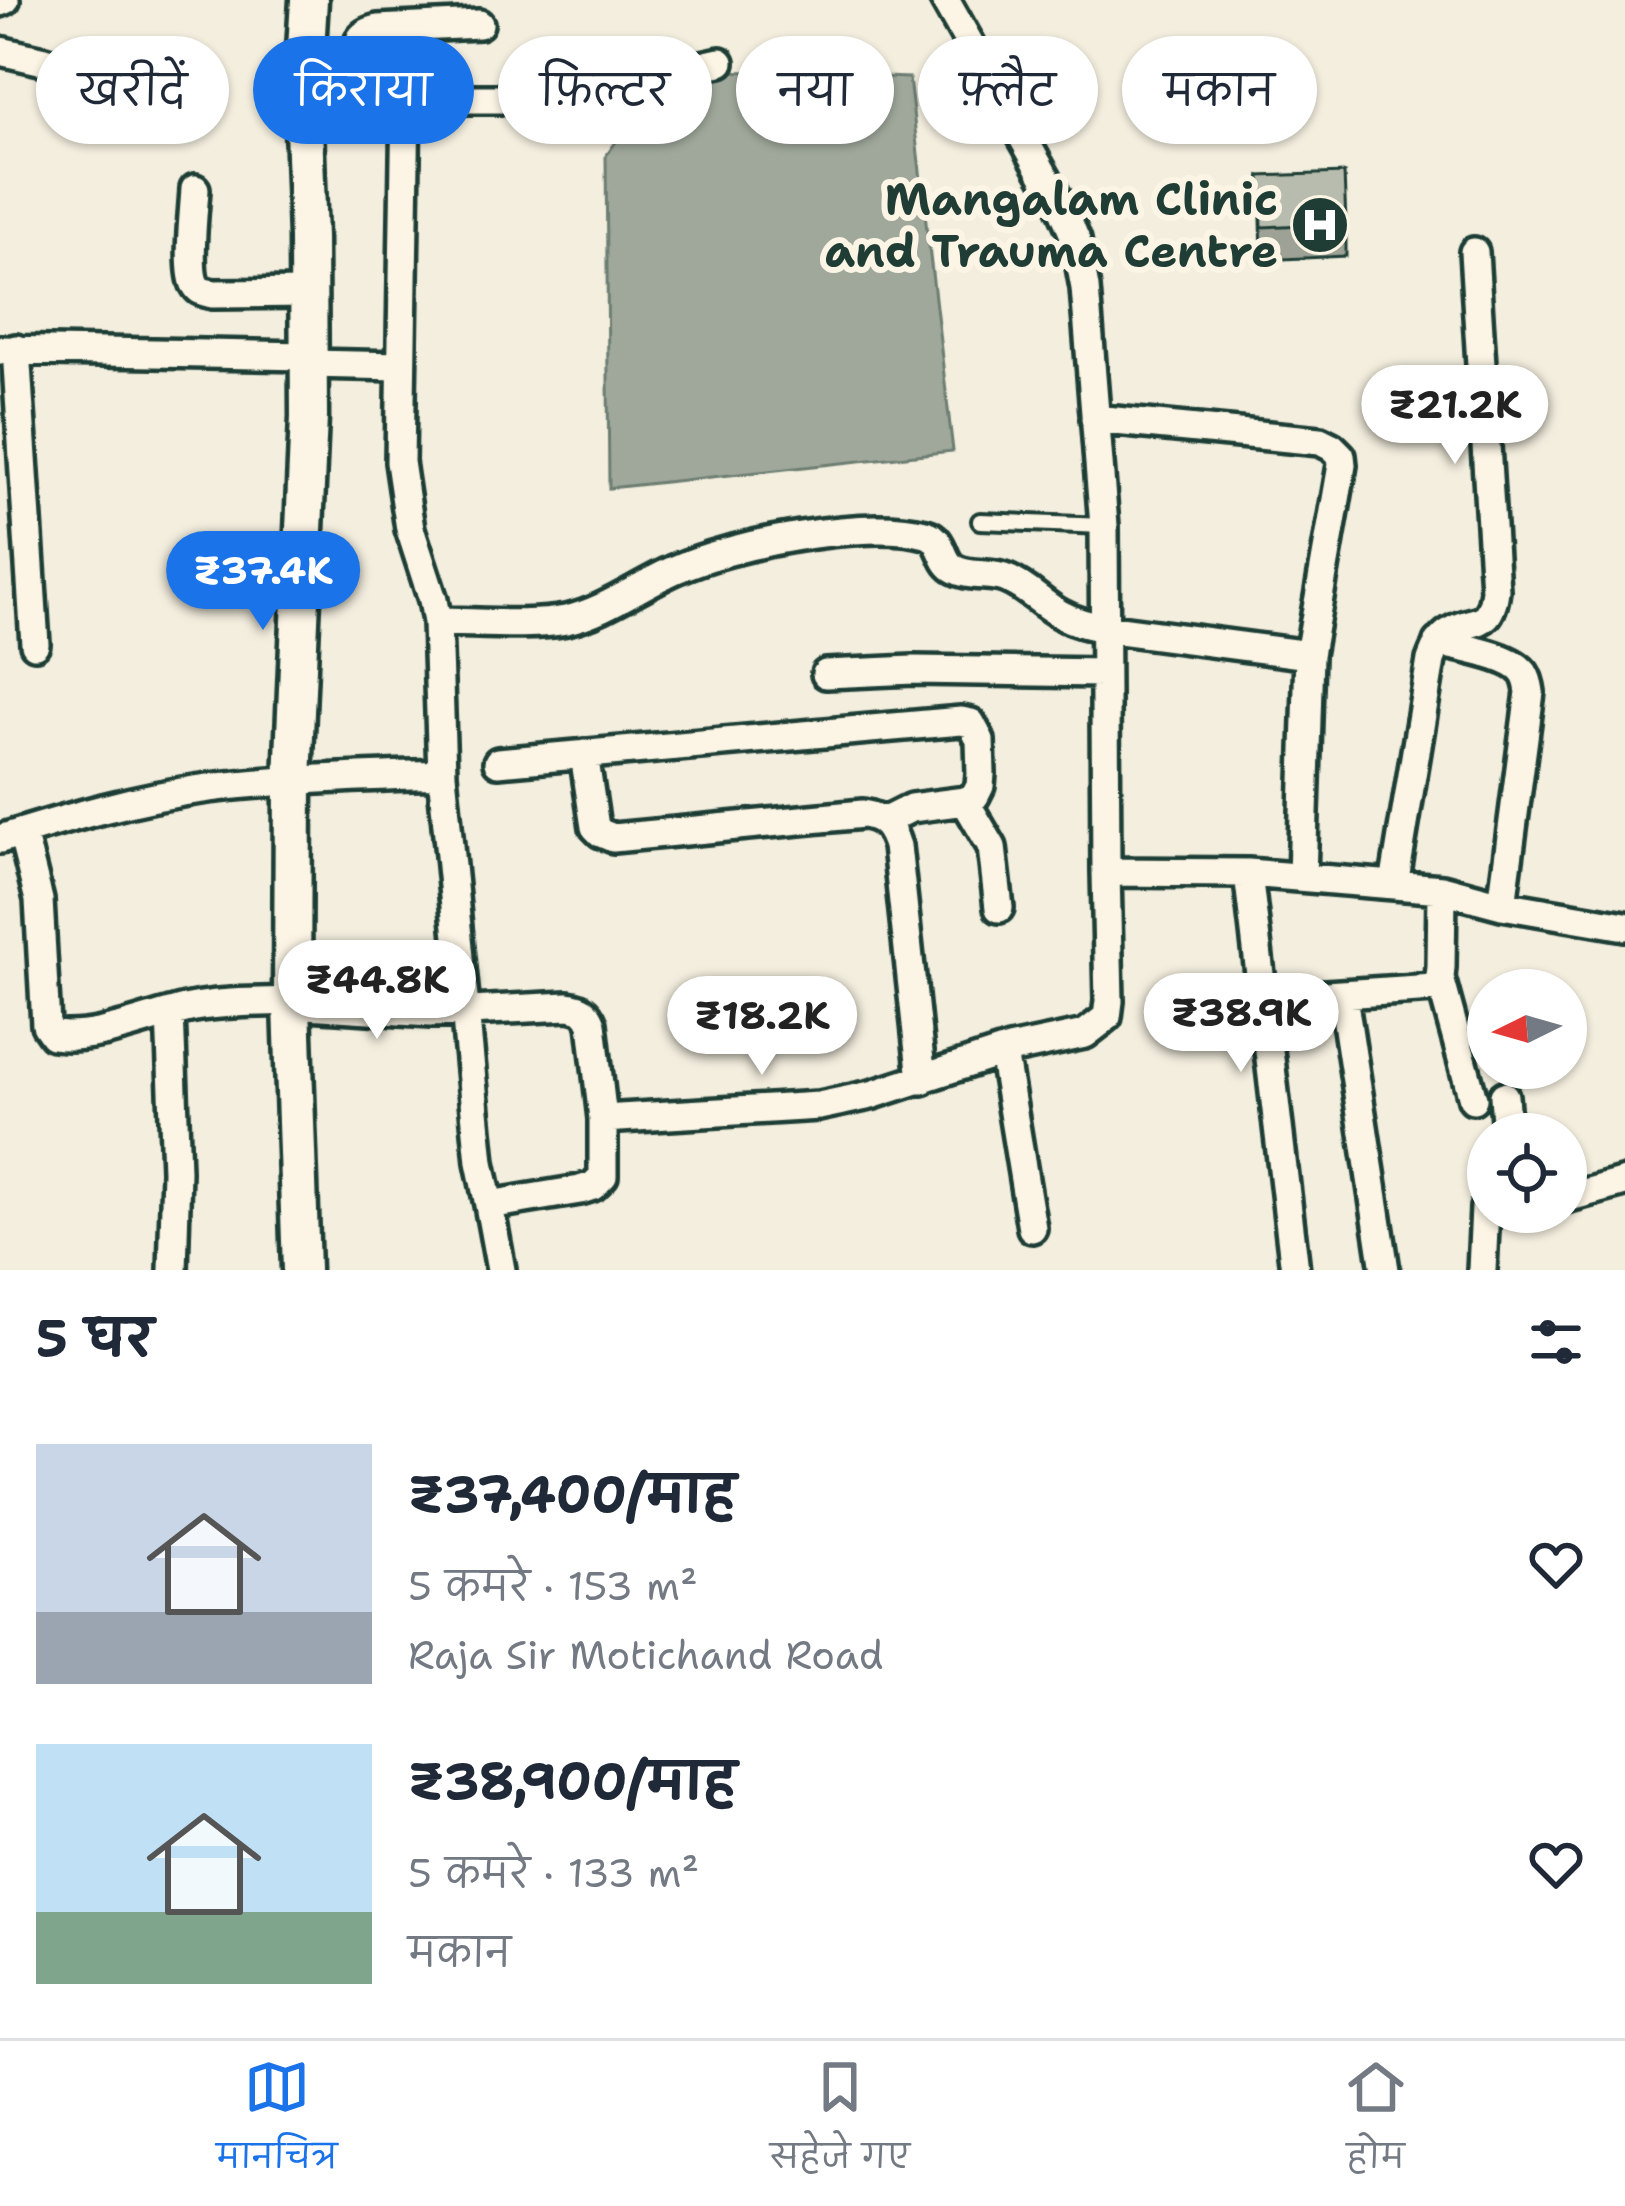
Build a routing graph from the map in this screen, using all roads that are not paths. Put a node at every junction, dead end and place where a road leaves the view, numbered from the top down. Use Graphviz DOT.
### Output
graph roads {
  1 [pos="309,0"];
  2 [pos="945,0"];
  3 [pos="479,24"];
  4 [pos="307,36"];
  5 [pos="364,36"];
  6 [pos="0,51"];
  7 [pos="36,59"];
  8 [pos="720,62"];
  9 [pos="474,99"];
  10 [pos="304,144"];
  11 [pos="405,144"];
  12 [pos="195,189"];
  13 [pos="1474,252"];
  14 [pos="308,292"];
  15 [pos="8,350"];
  16 [pos="309,360"];
  17 [pos="400,365"];
  18 [pos="1096,419"];
  19 [pos="980,521"];
  20 [pos="1104,526"];
  21 [pos="437,622"];
  22 [pos="1104,628"];
  23 [pos="1438,642"];
  24 [pos="35,644"];
  25 [pos="1309,655"];
  26 [pos="1103,673"];
  27 [pos="826,674"];
  28 [pos="584,754"];
  29 [pos="498,762"];
  30 [pos="442,774"];
  31 [pos="293,780"];
  32 [pos="965,801"];
  33 [pos="885,821"];
  34 [pos="11,836"];
  35 [pos="1106,872"];
  36 [pos="1248,873"];
  37 [pos="1302,877"];
  38 [pos="1394,885"];
  39 [pos="1442,889"];
  40 [pos="1502,905"];
  41 [pos="999,908"];
  42 [pos="1625,926"];
  43 [pos="1440,978"];
  44 [pos="1342,996"];
  45 [pos="1263,999"];
  46 [pos="292,1003"];
  47 [pos="464,1012"];
  48 [pos="170,1013"];
  49 [pos="1003,1052"];
  50 [pos="922,1080"];
  51 [pos="1504,1096"];
  52 [pos="1473,1099"];
  53 [pos="1506,1113"];
  54 [pos="603,1119"];
  55 [pos="1625,1181"];
  56 [pos="1587,1192"];
  57 [pos="489,1205"];
  58 [pos="1032,1228"];
  59 [pos="1484,1233"];
  60 [pos="173,1270"];
  61 [pos="301,1270"];
  62 [pos="501,1270"];
  63 [pos="1295,1270"];
  64 [pos="1385,1270"];
  65 [pos="1482,1270"];
  1 -- 4 [label="street"];
  2 -- 18 [label="street"];
  3 -- 5 [label="street"];
  6 -- 7 [label="street"];
  8 -- 9 [label="street"];
  10 -- 14 [label="street"];
  11 -- 17 [label="street"];
  12 -- 14 [label="street"];
  13 -- 23 [label="street"];
  14 -- 16 [label="street"];
  15 -- 16 [label="street"];
  15 -- 24 [label="street"];
  16 -- 17 [label="street"];
  16 -- 31 [label="street"];
  17 -- 21 [label="street"];
  18 -- 20 [label="street"];
  18 -- 25 [label="street"];
  19 -- 20 [label="lane"];
  20 -- 22 [label="street"];
  21 -- 22 [label="street"];
  21 -- 30 [label="street"];
  22 -- 25 [label="street"];
  22 -- 26 [label="street"];
  23 -- 38 [label="street"];
  23 -- 40 [label="street"];
  25 -- 37 [label="street"];
  26 -- 27 [label="street"];
  26 -- 35 [label="street"];
  28 -- 29 [label="street"];
  28 -- 32 [label="street"];
  28 -- 33 [label="street"];
  30 -- 31 [label="street"];
  30 -- 47 [label="street"];
  31 -- 34 [label="street"];
  31 -- 46 [label="street"];
  32 -- 33 [label="street"];
  32 -- 41 [label="street"];
  33 -- 50 [label="street"];
  34 -- 48 [label="street"];
  35 -- 36 [label="street"];
  35 -- 49 [label="street"];
  36 -- 37 [label="street"];
  36 -- 45 [label="street"];
  37 -- 38 [label="street"];
  38 -- 39 [label="street"];
  39 -- 40 [label="street"];
  39 -- 43 [label="street"];
  40 -- 42 [label="street"];
  43 -- 44 [label="street"];
  43 -- 52 [label="street"];
  44 -- 45 [label="street"];
  44 -- 64 [label="street"];
  45 -- 63 [label="street"];
  46 -- 47 [label="street"];
  46 -- 48 [label="street"];
  46 -- 61 [label="street"];
  47 -- 54 [label="street"];
  47 -- 57 [label="street"];
  48 -- 60 [label="street"];
  49 -- 50 [label="street"];
  49 -- 58 [label="street"];
  50 -- 54 [label="street"];
  51 -- 53 [label="street"];
  54 -- 57 [label="street"];
  55 -- 56 [label="street"];
  57 -- 62 [label="street"];
  59 -- 65 [label="street"];
}
